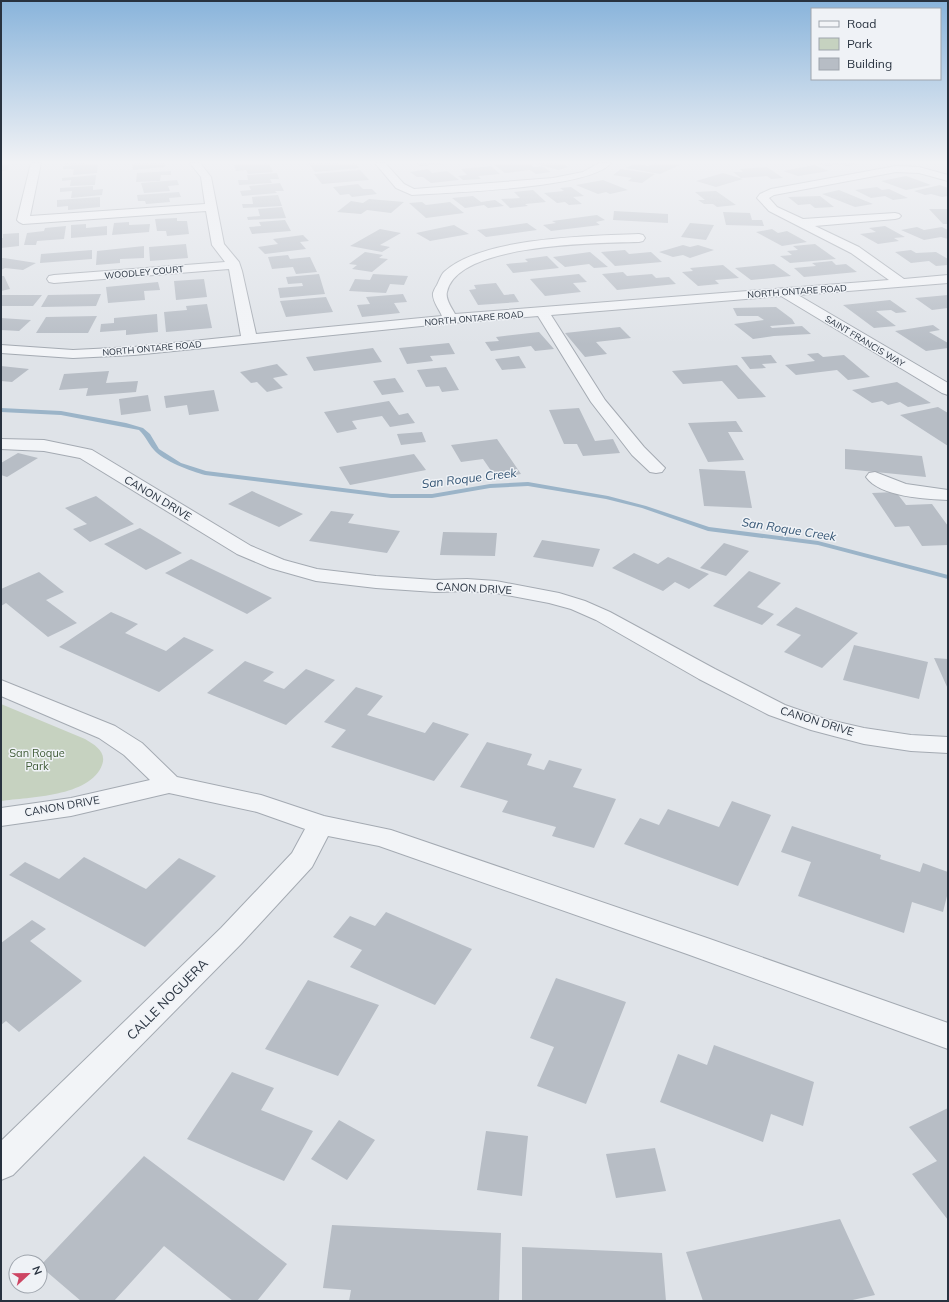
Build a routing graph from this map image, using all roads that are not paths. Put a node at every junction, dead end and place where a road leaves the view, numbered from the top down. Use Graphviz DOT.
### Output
graph roads {
  1 [pos="214,224"];
  2 [pos="803,224"];
  3 [pos="639,238"];
  4 [pos="234,265"];
  5 [pos="54,279"];
  6 [pos="948,279"];
  7 [pos="902,283"];
  8 [pos="783,292"];
  9 [pos="542,312"];
  10 [pos="451,319"];
  11 [pos="249,338"];
  12 [pos="1,348"];
  13 [pos="948,390"];
  14 [pos="1,444"];
  15 [pos="656,468"];
  16 [pos="875,478"];
  17 [pos="948,495"];
  18 [pos="1,687"];
  19 [pos="948,744"];
  20 [pos="169,784"];
  21 [pos="1,817"];
  22 [pos="321,825"];
  23 [pos="948,1036"];
  24 [pos="1,1164"];
  1 -- 4 [label="street"];
  2 -- 7 [label="street"];
  3 -- 10 [label="street"];
  4 -- 5 [label="street, WOODLEY COURT"];
  4 -- 11 [label="street"];
  6 -- 7 [label="street, NORTH ONTARE ROAD"];
  7 -- 8 [label="street, NORTH ONTARE ROAD"];
  8 -- 9 [label="street, NORTH ONTARE ROAD"];
  8 -- 13 [label="street, SAINT FRANCIS WAY"];
  9 -- 10 [label="street, NORTH ONTARE ROAD"];
  9 -- 15 [label="street"];
  10 -- 11 [label="street, NORTH ONTARE ROAD"];
  11 -- 12 [label="street, NORTH ONTARE ROAD"];
  14 -- 19 [label="street, CANON DRIVE"];
  16 -- 17 [label="street"];
  18 -- 20 [label="street"];
  20 -- 21 [label="street, CANON DRIVE"];
  20 -- 22 [label="street, CANON DRIVE"];
  22 -- 23 [label="street, CANON DRIVE"];
  22 -- 24 [label="street, CALLE NOGUERA"];
}
